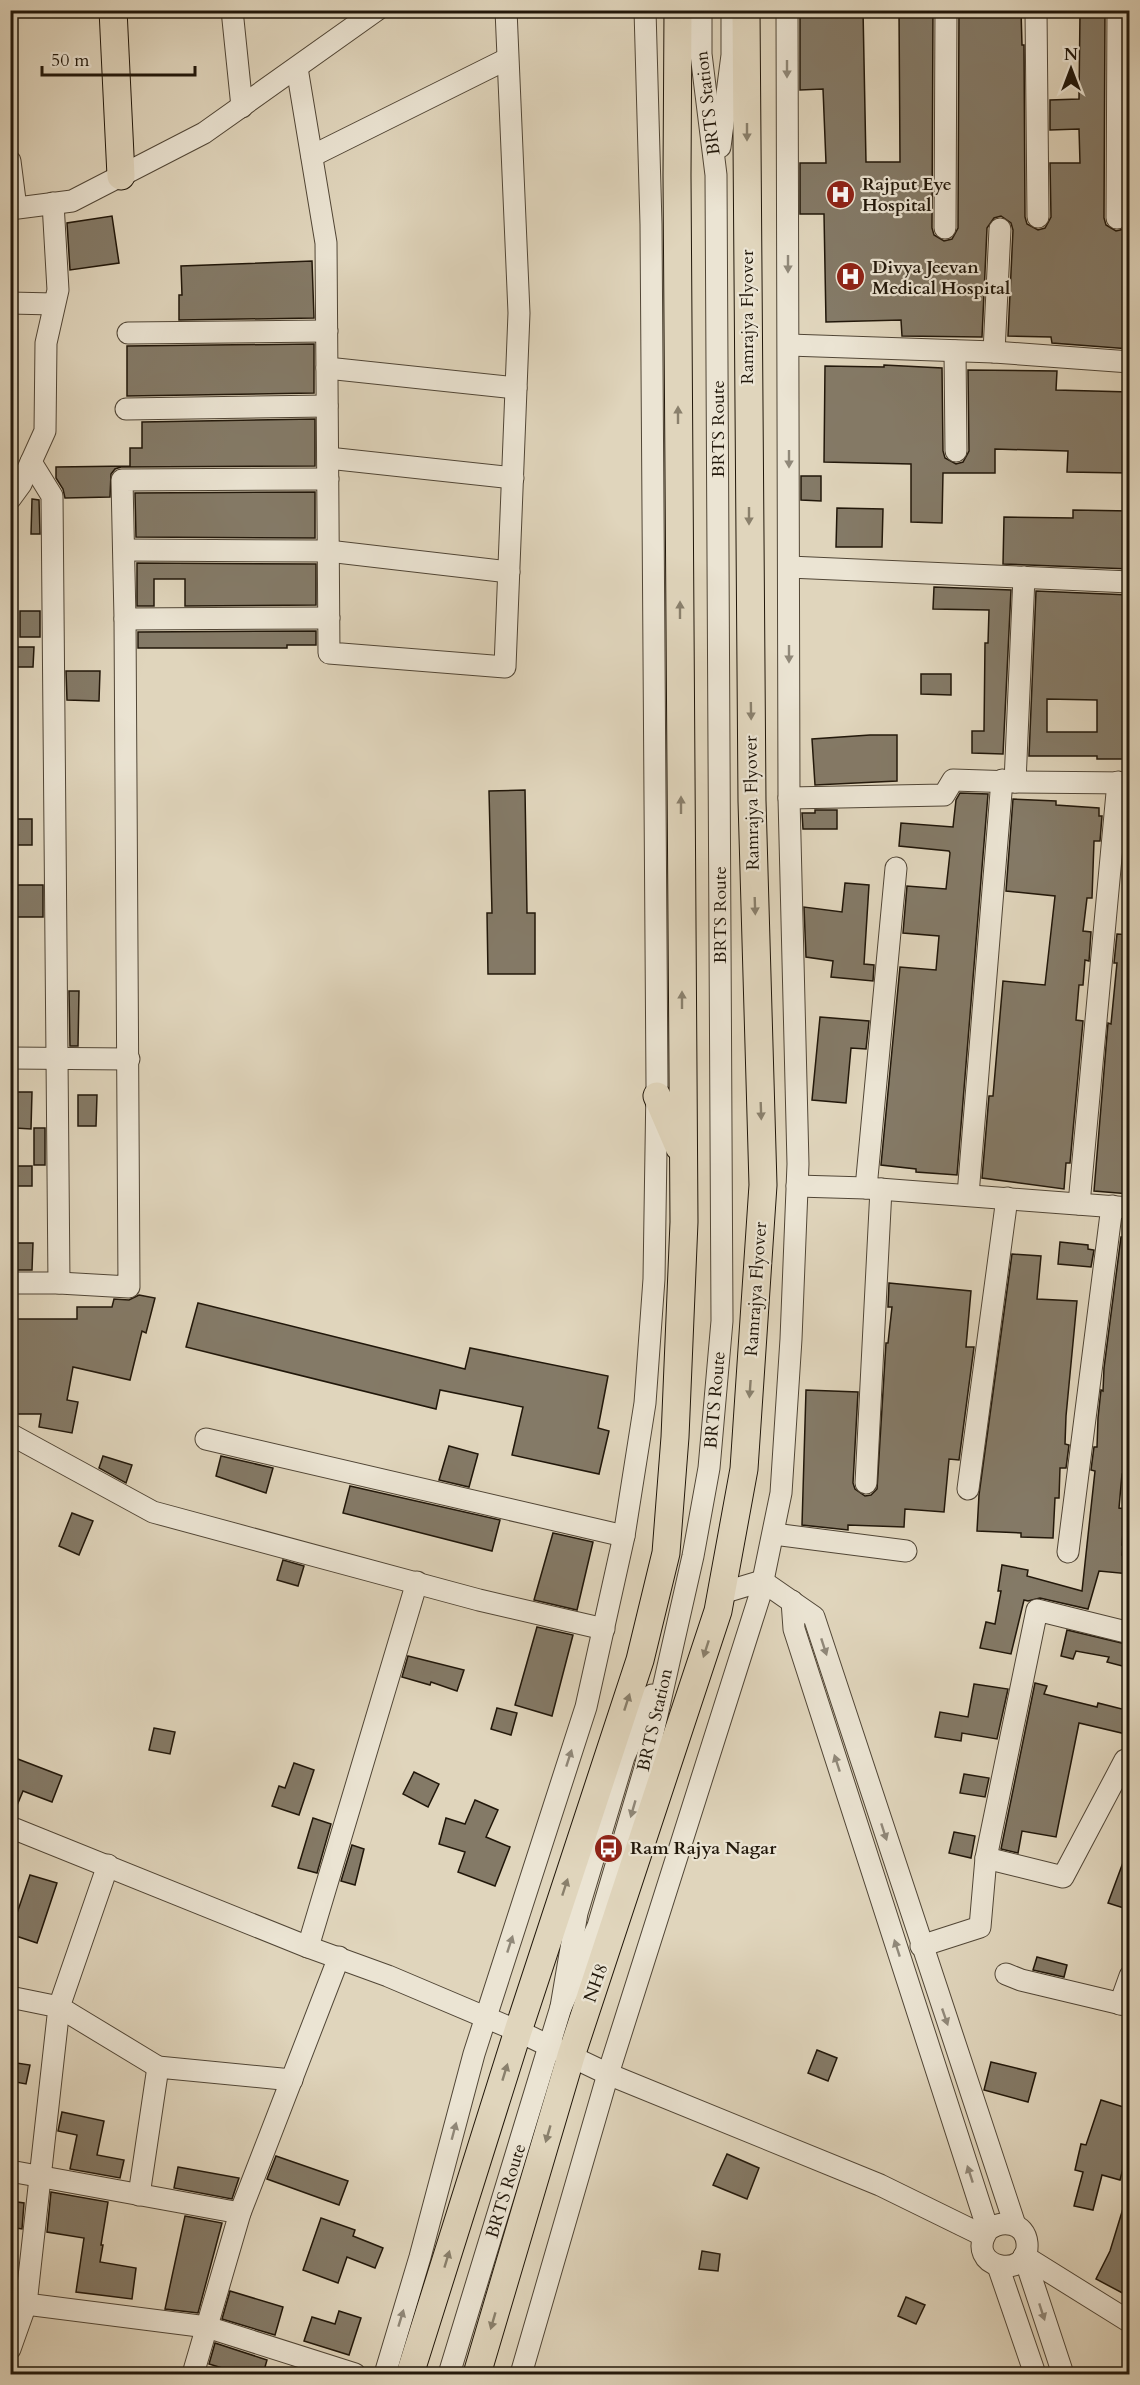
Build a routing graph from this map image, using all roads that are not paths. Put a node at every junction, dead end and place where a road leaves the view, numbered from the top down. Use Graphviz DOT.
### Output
graph roads {
  1 [pos="113,10"];
  2 [pos="232,10"];
  3 [pos="377,10"];
  4 [pos="506,10"];
  5 [pos="645,10"];
  6 [pos="678,10"];
  7 [pos="701,10"];
  8 [pos="732,10"];
  9 [pos="746,10"];
  10 [pos="786,10"];
  11 [pos="946,10"];
  12 [pos="1036,10"];
  13 [pos="1118,10"];
  14 [pos="507,59"];
  15 [pos="297,68"];
  16 [pos="242,107"];
  17 [pos="312,156"];
  18 [pos="10,161"];
  19 [pos="716,175"];
  20 [pos="121,176"];
  21 [pos="53,203"];
  22 [pos="13,208"];
  23 [pos="1038,217"];
  24 [pos="1117,218"];
  25 [pos="945,228"];
  26 [pos="1000,229"];
  27 [pos="10,303"];
  28 [pos="54,304"];
  29 [pos="327,331"];
  30 [pos="128,333"];
  31 [pos="789,345"];
  32 [pos="955,351"];
  33 [pos="994,352"];
  34 [pos="1130,362"];
  35 [pos="327,368"];
  36 [pos="516,388"];
  37 [pos="327,406"];
  38 [pos="126,410"];
  39 [pos="956,451"];
  40 [pos="31,462"];
  41 [pos="328,469"];
  42 [pos="513,478"];
  43 [pos="10,499"];
  44 [pos="124,550"];
  45 [pos="328,551"];
  46 [pos="789,567"];
  47 [pos="509,572"];
  48 [pos="1024,577"];
  49 [pos="1130,582"];
  50 [pos="329,618"];
  51 [pos="125,619"];
  52 [pos="1009,782"];
  53 [pos="1124,783"];
  54 [pos="789,798"];
  55 [pos="896,868"];
  56 [pos="10,1058"];
  57 [pos="56,1058"];
  58 [pos="129,1059"];
  59 [pos="657,1096"];
  60 [pos="683,1156"];
  61 [pos="797,1186"];
  62 [pos="874,1188"];
  63 [pos="968,1195"];
  64 [pos="1008,1198"];
  65 [pos="1079,1203"];
  66 [pos="1121,1207"];
  67 [pos="10,1283"];
  68 [pos="58,1283"];
  69 [pos="10,1434"];
  70 [pos="206,1439"];
  71 [pos="866,1483"];
  72 [pos="968,1489"];
  73 [pos="775,1532"];
  74 [pos="624,1536"];
  75 [pos="906,1551"];
  76 [pos="1068,1552"];
  77 [pos="762,1581"];
  78 [pos="417,1582"];
  79 [pos="722,1593"];
  80 [pos="792,1601"];
  81 [pos="604,1629"];
  82 [pos="1130,1633"];
  83 [pos="671,1650"];
  84 [pos="1125,1760"];
  85 [pos="10,1827"];
  86 [pos="986,1858"];
  87 [pos="108,1865"];
  88 [pos="921,1946"];
  89 [pos="308,1947"];
  90 [pos="339,1957"];
  91 [pos="1006,1974"];
  92 [pos="1130,1976"];
  93 [pos="10,1997"];
  94 [pos="1125,2005"];
  95 [pos="59,2007"];
  96 [pos="561,2007"];
  97 [pos="486,2018"];
  98 [pos="518,2031"];
  99 [pos="560,2050"];
  100 [pos="158,2067"];
  101 [pos="608,2074"];
  102 [pos="292,2080"];
  103 [pos="10,2170"];
  104 [pos="40,2176"];
  105 [pos="139,2194"];
  106 [pos="240,2213"];
  107 [pos="1015,2225"];
  108 [pos="986,2233"];
  109 [pos="1024,2256"];
  110 [pos="998,2266"];
  111 [pos="26,2304"];
  112 [pos="1130,2322"];
  113 [pos="207,2327"];
  114 [pos="10,2349"];
  115 [pos="193,2374"];
  116 [pos="355,2374"];
  117 [pos="384,2374"];
  118 [pos="410,2374"];
  119 [pos="449,2374"];
  120 [pos="477,2374"];
  121 [pos="520,2374"];
  122 [pos="1035,2374"];
  123 [pos="1063,2374"];
  1 -- 20 [label="main road"];
  2 -- 16 [label="street"];
  3 -- 15 [label="street"];
  4 -- 14 [label="street"];
  5 -- 59 [label="street"];
  60 -- 6 [label="main road, one-way"];
  7 -- 19 [label="street, BRTS Station"];
  8 -- 19 [label="street, BRTS Station"];
  9 -- 79 [label="main road, Ramrajya Flyover, one-way"];
  10 -- 31 [label="street, one-way"];
  11 -- 25 [label="street"];
  12 -- 23 [label="street"];
  13 -- 24 [label="street"];
  14 -- 17 [label="street"];
  14 -- 36 [label="street"];
  15 -- 16 [label="street"];
  15 -- 17 [label="street"];
  16 -- 20 [label="street"];
  17 -- 29 [label="street"];
  18 -- 22 [label="street"];
  19 -- 83 [label="street, BRTS Route"];
  20 -- 21 [label="street"];
  21 -- 22 [label="street"];
  21 -- 28 [label="street"];
  26 -- 33 [label="street"];
  27 -- 28 [label="street"];
  28 -- 40 [label="street"];
  29 -- 30 [label="street"];
  29 -- 35 [label="street"];
  31 -- 32 [label="street"];
  31 -- 46 [label="street, one-way"];
  32 -- 33 [label="street"];
  32 -- 39 [label="street"];
  33 -- 34 [label="street"];
  35 -- 36 [label="street"];
  35 -- 37 [label="street"];
  36 -- 42 [label="street"];
  37 -- 38 [label="street"];
  37 -- 41 [label="street"];
  40 -- 43 [label="street"];
  40 -- 57 [label="street"];
  41 -- 42 [label="street"];
  41 -- 44 [label="street"];
  41 -- 45 [label="street"];
  42 -- 47 [label="street"];
  44 -- 45 [label="street"];
  44 -- 51 [label="street"];
  45 -- 47 [label="street"];
  45 -- 50 [label="street"];
  46 -- 48 [label="street"];
  46 -- 54 [label="street, one-way"];
  47 -- 50 [label="street"];
  48 -- 49 [label="street"];
  48 -- 52 [label="street"];
  50 -- 51 [label="street"];
  51 -- 58 [label="street"];
  52 -- 53 [label="street"];
  52 -- 54 [label="street"];
  52 -- 63 [label="street"];
  53 -- 65 [label="street"];
  54 -- 61 [label="street"];
  55 -- 62 [label="street"];
  56 -- 57 [label="street"];
  57 -- 58 [label="street"];
  57 -- 68 [label="street"];
  58 -- 68 [label="street"];
  59 -- 60 [label="main road"];
  59 -- 74 [label="street"];
  98 -- 60 [label="main road, one-way"];
  61 -- 62 [label="street"];
  61 -- 73 [label="street"];
  62 -- 63 [label="street"];
  62 -- 71 [label="street"];
  63 -- 64 [label="street"];
  64 -- 65 [label="street"];
  64 -- 72 [label="street"];
  65 -- 66 [label="street"];
  66 -- 76 [label="street"];
  67 -- 68 [label="street"];
  69 -- 78 [label="street"];
  70 -- 74 [label="street"];
  73 -- 75 [label="street"];
  73 -- 77 [label="street"];
  74 -- 81 [label="street"];
  77 -- 79 [label="street"];
  77 -- 80 [label="street"];
  77 -- 101 [label="street"];
  78 -- 81 [label="street"];
  78 -- 89 [label="street"];
  79 -- 99 [label="main road, NH8, one-way"];
  80 -- 88 [label="street, one-way"];
  108 -- 80 [label="street, one-way"];
  97 -- 81 [label="street, one-way"];
  82 -- 86 [label="street"];
  83 -- 96 [label="street, BRTS Station"];
  84 -- 86 [label="street"];
  85 -- 87 [label="street"];
  86 -- 88 [label="street"];
  87 -- 89 [label="street"];
  87 -- 95 [label="street"];
  88 -- 107 [label="street, one-way"];
  89 -- 90 [label="street"];
  90 -- 97 [label="street"];
  90 -- 102 [label="street"];
  91 -- 94 [label="street"];
  92 -- 94 [label="street"];
  93 -- 95 [label="street"];
  95 -- 100 [label="street"];
  95 -- 104 [label="street"];
  96 -- 99 [label="street, BRTS Route"];
  97 -- 98 [label="street"];
  117 -- 97 [label="street, one-way"];
  98 -- 99 [label="street"];
  118 -- 98 [label="main road, one-way"];
  99 -- 101 [label="street"];
  99 -- 119 [label="street, BRTS Route"];
  99 -- 120 [label="main road, NH8, one-way"];
  100 -- 102 [label="street"];
  100 -- 105 [label="street"];
  101 -- 108 [label="street"];
  101 -- 121 [label="street"];
  102 -- 106 [label="street"];
  103 -- 104 [label="street"];
  104 -- 105 [label="street"];
  104 -- 111 [label="street"];
  105 -- 106 [label="street"];
  106 -- 113 [label="street"];
  107 -- 108 [label="street"];
  107 -- 109 [label="street"];
  108 -- 110 [label="street"];
  109 -- 110 [label="street"];
  109 -- 112 [label="street"];
  109 -- 123 [label="street, one-way"];
  110 -- 122 [label="street"];
  111 -- 113 [label="street"];
  111 -- 114 [label="street"];
  113 -- 115 [label="street"];
  113 -- 116 [label="street"];
}
